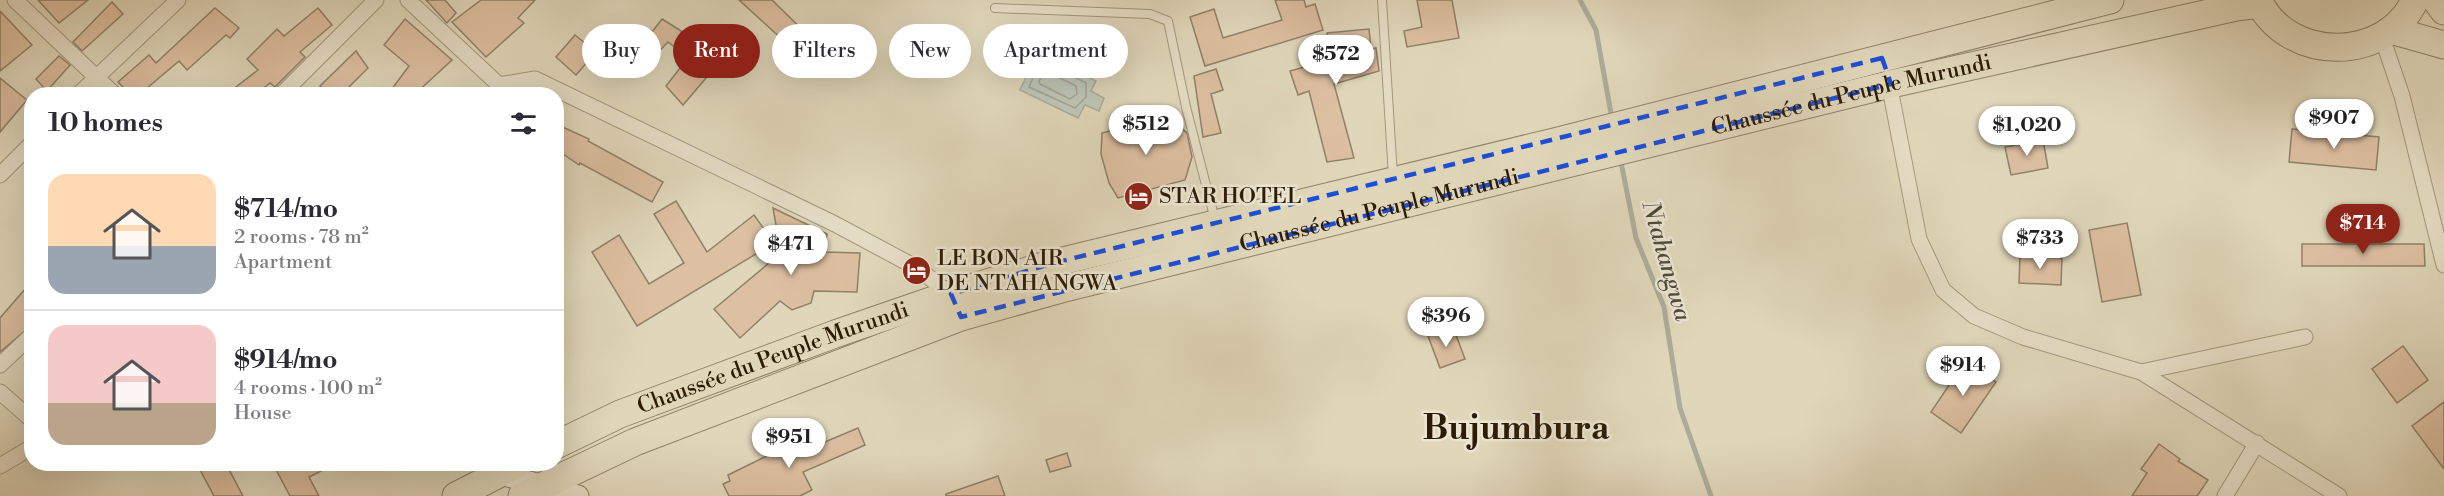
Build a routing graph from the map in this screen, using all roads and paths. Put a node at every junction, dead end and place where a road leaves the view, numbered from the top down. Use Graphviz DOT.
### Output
graph roads {
  1 [pos="15,0"];
  2 [pos="178,0"];
  3 [pos="376,0"];
  4 [pos="408,0"];
  5 [pos="1382,0"];
  6 [pos="2110,0"];
  7 [pos="2415,0"];
  8 [pos="2436,0"];
  9 [pos="2259,2"];
  10 [pos="994,8"];
  11 [pos="2444,11"];
  12 [pos="2386,33"];
  13 [pos="2444,45"];
  14 [pos="1881,58"];
  15 [pos="96,77"];
  16 [pos="1891,84"];
  17 [pos="86,87"];
  18 [pos="107,87"];
  19 [pos="289,87"];
  20 [pos="491,87"];
  21 [pos="505,87"];
  22 [pos="552,87"];
  23 [pos="564,93"];
  24 [pos="1670,126"];
  25 [pos="24,151"];
  26 [pos="1558,154"];
  27 [pos="0,175"];
  28 [pos="1394,181"];
  29 [pos="1216,224"];
  30 [pos="2444,265"];
  31 [pos="956,305"];
  32 [pos="2305,336"];
  33 [pos="24,342"];
  34 [pos="0,365"];
  35 [pos="2140,372"];
  36 [pos="0,392"];
  37 [pos="24,413"];
  38 [pos="564,441"];
  39 [pos="2257,443"];
  40 [pos="24,452"];
  41 [pos="0,466"];
  42 [pos="502,471"];
  43 [pos="511,471"];
  44 [pos="533,490"];
  45 [pos="456,496"];
  46 [pos="578,496"];
  47 [pos="2225,496"];
  48 [pos="2339,496"];
  1 -- 15 [label="street"];
  2 -- 15 [label="street"];
  3 -- 19 [label="street"];
  4 -- 20 [label="street"];
  5 -- 28 [label="lane"];
  6 -- 14 [label="highway, Chaussée du Peuple Murundi"];
  7 -- 12 [label="highway"];
  8 -- 11 [label="highway"];
  9 -- 12 [label="highway"];
  9 -- 16 [label="highway, Chaussée du Peuple Murundi"];
  10 -- 29 [label="lane"];
  12 -- 13 [label="highway"];
  12 -- 30 [label="street"];
  14 -- 16 [label="street"];
  14 -- 24 [label="highway, Chaussée du Peuple Murundi"];
  15 -- 17 [label="street"];
  15 -- 18 [label="street"];
  16 -- 24 [label="highway, Chaussée du Peuple Murundi"];
  16 -- 35 [label="street"];
  21 -- 22 [label="street"];
  23 -- 31 [label="street"];
  24 -- 26 [label="highway, Chaussée du Peuple Murundi"];
  25 -- 27 [label="street"];
  26 -- 28 [label="highway, Chaussée du Peuple Murundi"];
  26 -- 31 [label="highway, Chaussée du Peuple Murundi"];
  28 -- 29 [label="highway, Chaussée du Peuple Murundi"];
  29 -- 31 [label="highway, Chaussée du Peuple Murundi"];
  31 -- 38 [label="highway, Chaussée du Peuple Murundi"];
  31 -- 44 [label="highway, Chaussée du Peuple Murundi"];
  32 -- 35 [label="street"];
  33 -- 34 [label="street"];
  35 -- 39 [label="street"];
  36 -- 37 [label="street"];
  39 -- 47 [label="street"];
  39 -- 48 [label="street"];
  40 -- 41 [label="street"];
  42 -- 45 [label="highway"];
  43 -- 44 [label="street"];
  44 -- 46 [label="street"];
}
